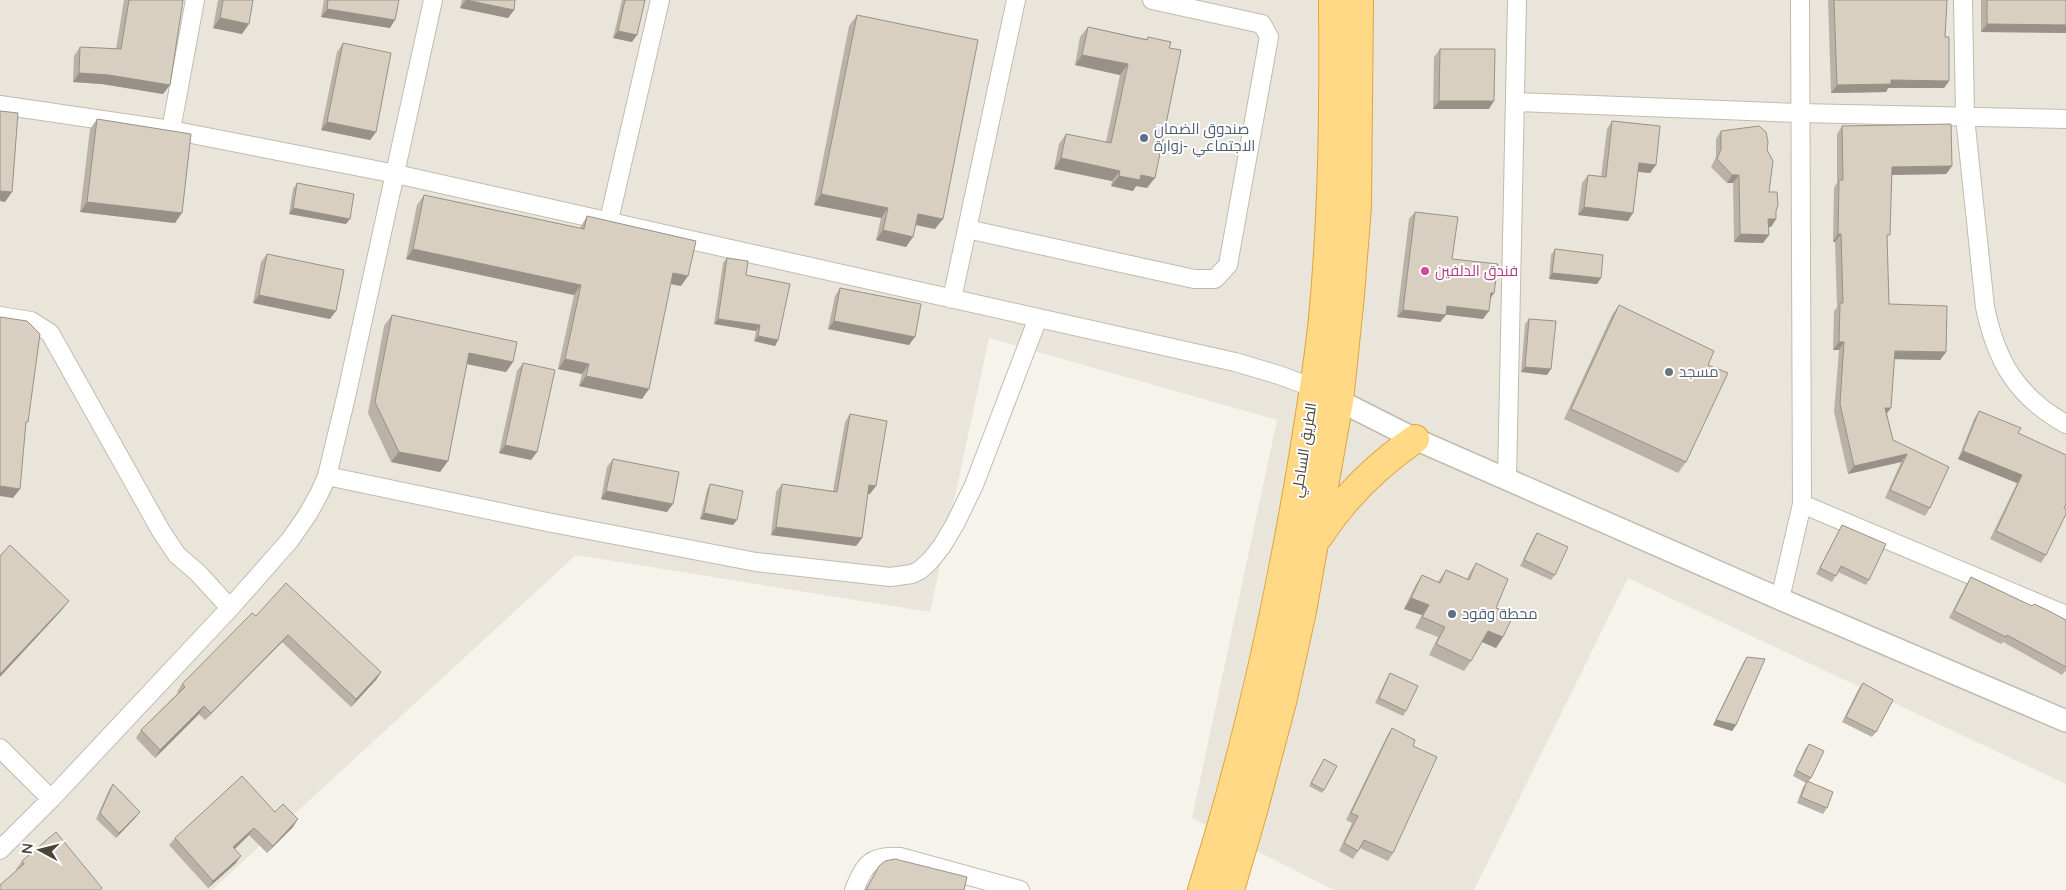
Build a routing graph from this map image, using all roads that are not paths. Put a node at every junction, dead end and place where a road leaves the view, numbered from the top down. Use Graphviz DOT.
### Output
graph roads {
  1 [pos="195,0"];
  2 [pos="433,0"];
  3 [pos="660,0"];
  4 [pos="1016,0"];
  5 [pos="1152,0"];
  6 [pos="1333,0"];
  7 [pos="1359,0"];
  8 [pos="1517,0"];
  9 [pos="1800,0"];
  10 [pos="1963,0"];
  11 [pos="1209,6"];
  12 [pos="1516,102"];
  13 [pos="0,105"];
  14 [pos="1800,112"];
  15 [pos="1965,117"];
  16 [pos="2066,119"];
  17 [pos="170,130"];
  18 [pos="396,174"];
  19 [pos="609,220"];
  20 [pos="967,229"];
  21 [pos="952,299"];
  22 [pos="0,316"];
  23 [pos="1038,318"];
  24 [pos="1314,388"];
  25 [pos="1339,402"];
  26 [pos="2066,424"];
  27 [pos="1415,439"];
  28 [pos="327,476"];
  29 [pos="1507,479"];
  30 [pos="1802,504"];
  31 [pos="1314,543"];
  32 [pos="1780,599"];
  33 [pos="230,608"];
  34 [pos="2066,615"];
  35 [pos="2066,722"];
  36 [pos="0,748"];
  37 [pos="51,799"];
  38 [pos="0,850"];
  39 [pos="854,890"];
  40 [pos="1020,890"];
  41 [pos="1202,890"];
  42 [pos="1230,890"];
  1 -- 17 [label="street"];
  2 -- 18 [label="street"];
  3 -- 19 [label="street"];
  4 -- 20 [label="street"];
  5 -- 11 [label="street"];
  6 -- 24 [label="highway, الطريق الساحلي"];
  7 -- 25 [label="highway, الطريق الساحلي"];
  8 -- 12 [label="street"];
  9 -- 14 [label="street"];
  10 -- 15 [label="street"];
  11 -- 20 [label="street"];
  12 -- 14 [label="street"];
  12 -- 29 [label="street"];
  13 -- 17 [label="street"];
  14 -- 15 [label="street"];
  14 -- 30 [label="street"];
  15 -- 16 [label="street"];
  15 -- 26 [label="street"];
  17 -- 18 [label="street"];
  18 -- 19 [label="street"];
  18 -- 28 [label="street"];
  19 -- 21 [label="street"];
  20 -- 21 [label="street"];
  21 -- 23 [label="street"];
  22 -- 33 [label="street"];
  23 -- 24 [label="street"];
  23 -- 28 [label="street"];
  24 -- 25 [label="street"];
  24 -- 41 [label="highway, الطريق الساحلي"];
  25 -- 27 [label="street"];
  25 -- 31 [label="highway, الطريق الساحلي"];
  27 -- 29 [label="street"];
  27 -- 31 [label="highway"];
  28 -- 33 [label="street"];
  29 -- 32 [label="street"];
  30 -- 32 [label="street"];
  30 -- 34 [label="street"];
  31 -- 42 [label="highway, الطريق الساحلي"];
  32 -- 35 [label="street"];
  33 -- 37 [label="street"];
  36 -- 37 [label="street"];
  37 -- 38 [label="street"];
  39 -- 40 [label="street"];
}
